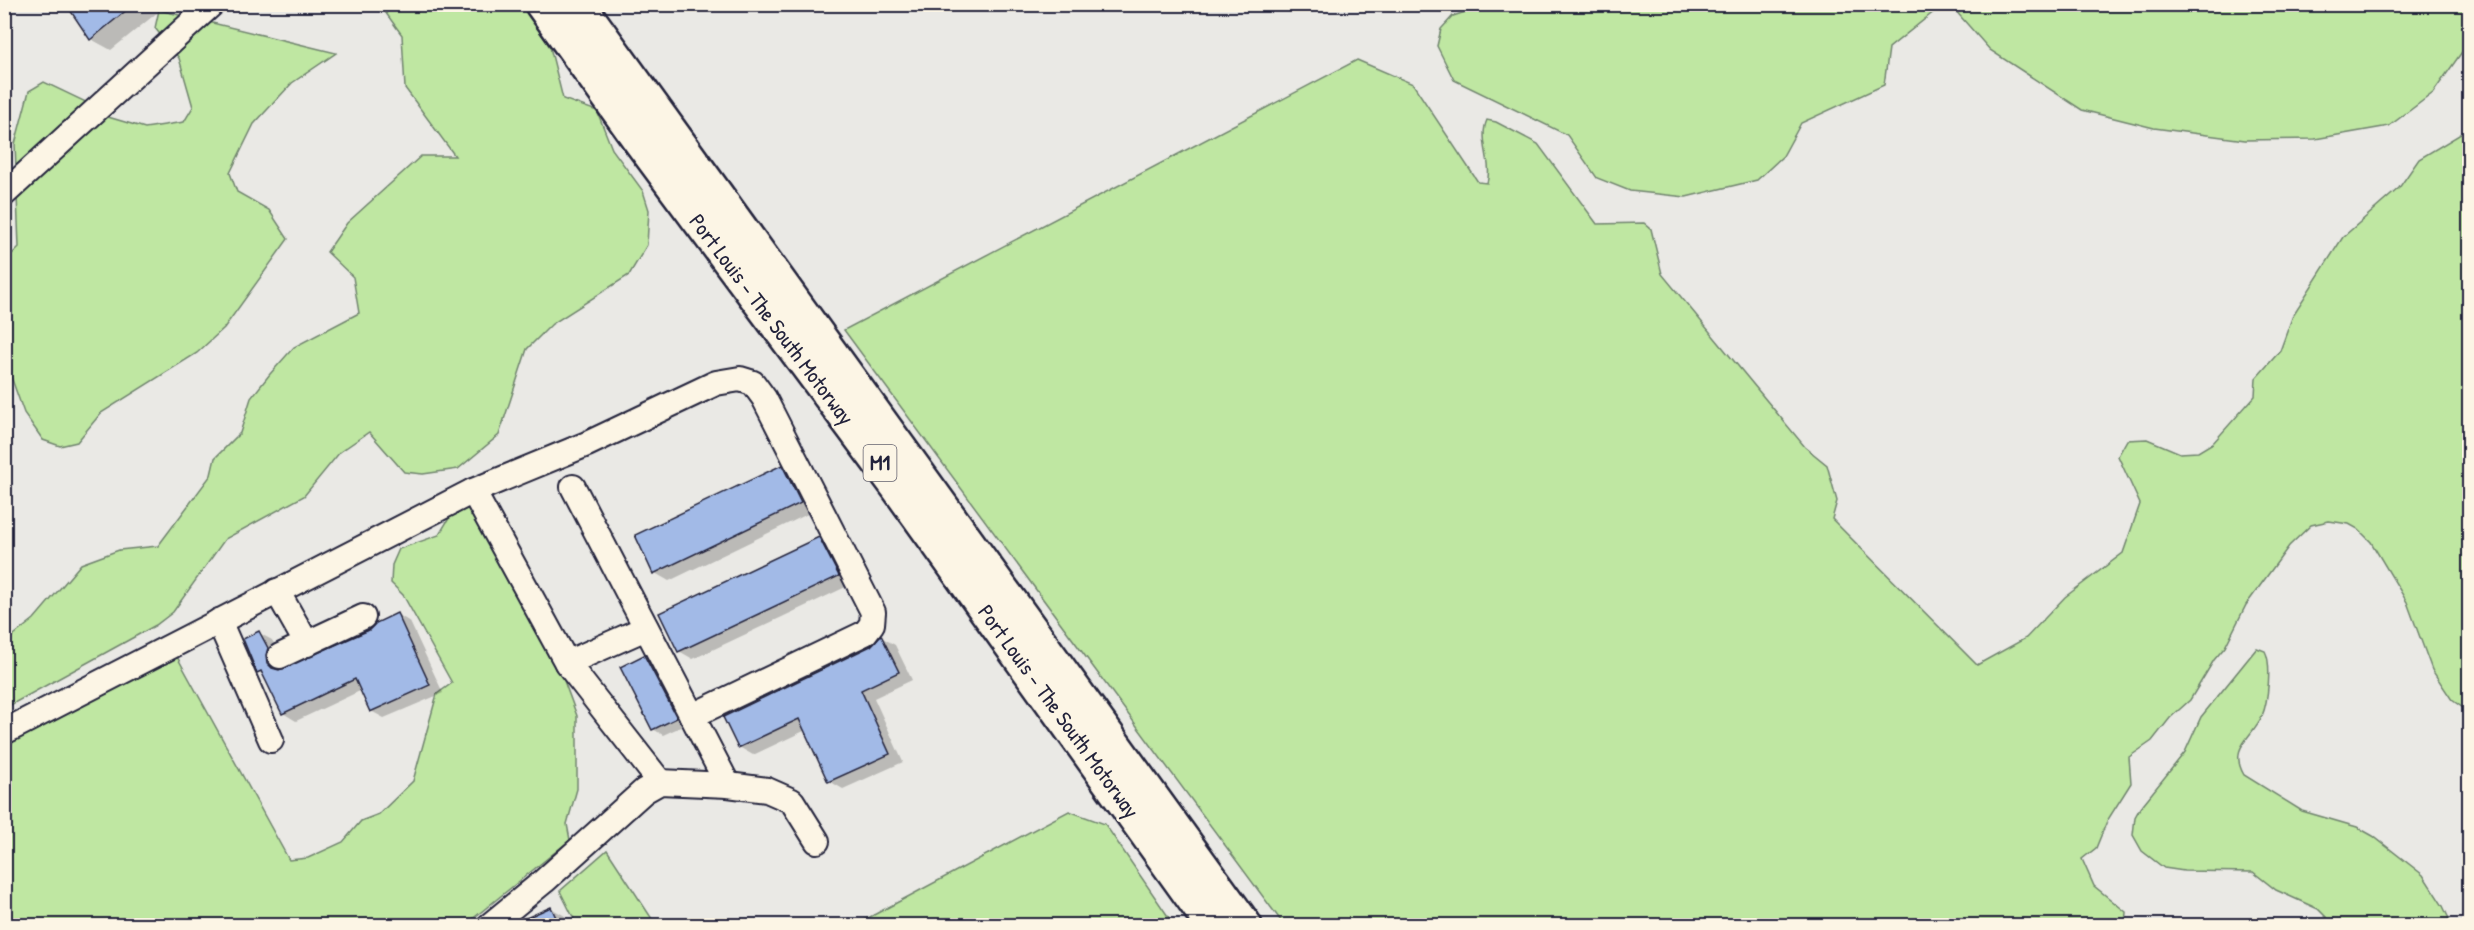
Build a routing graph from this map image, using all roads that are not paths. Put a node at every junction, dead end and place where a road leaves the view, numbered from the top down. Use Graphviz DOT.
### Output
graph roads {
  1 [pos="212,4"];
  2 [pos="542,4"];
  3 [pos="578,4"];
  4 [pos="4,194"];
  5 [pos="573,487"];
  6 [pos="473,491"];
  7 [pos="277,591"];
  8 [pos="363,617"];
  9 [pos="219,621"];
  10 [pos="646,628"];
  11 [pos="307,644"];
  12 [pos="280,656"];
  13 [pos="567,663"];
  14 [pos="692,716"];
  15 [pos="4,732"];
  16 [pos="271,740"];
  17 [pos="660,782"];
  18 [pos="728,785"];
  19 [pos="817,841"];
  20 [pos="489,926"];
  21 [pos="1213,926"];
  22 [pos="1245,926"];
  1 -- 4 [label="street"];
  2 -- 21 [label="highway, Port Louis – The South Motorway / M1"];
  3 -- 22 [label="highway, Port Louis – The South Motorway / M1"];
  5 -- 10 [label="street"];
  6 -- 7 [label="street"];
  6 -- 13 [label="street"];
  6 -- 14 [label="street"];
  7 -- 9 [label="street"];
  7 -- 11 [label="street"];
  8 -- 11 [label="street"];
  9 -- 15 [label="street"];
  9 -- 16 [label="street"];
  10 -- 13 [label="street"];
  10 -- 14 [label="street"];
  11 -- 12 [label="street"];
  13 -- 17 [label="street"];
  14 -- 18 [label="street"];
  17 -- 18 [label="street"];
  17 -- 20 [label="street"];
  18 -- 19 [label="street"];
}
